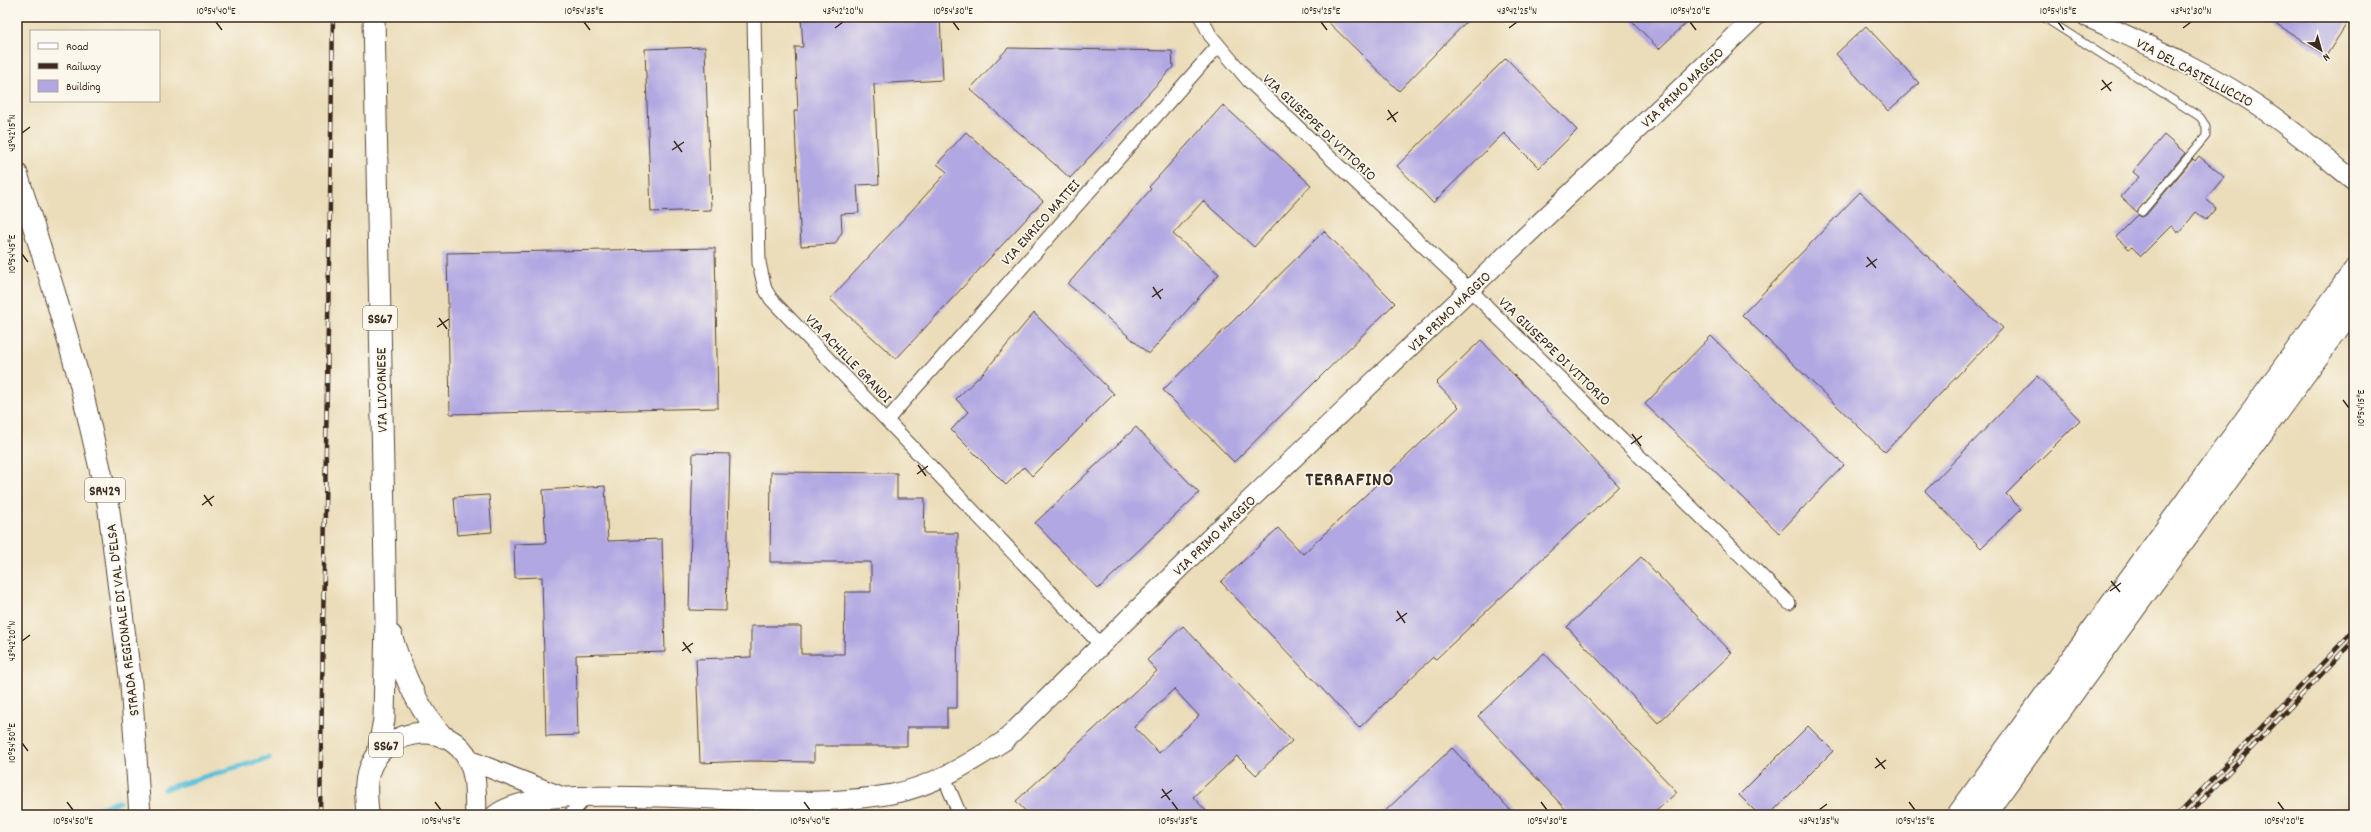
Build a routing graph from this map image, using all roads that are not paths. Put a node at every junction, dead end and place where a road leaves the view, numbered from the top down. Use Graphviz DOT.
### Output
graph roads {
  1 [pos="374,17"];
  2 [pos="754,17"];
  3 [pos="1201,17"];
  4 [pos="1755,17"];
  5 [pos="2043,17"];
  6 [pos="2087,17"];
  7 [pos="1218,46"];
  8 [pos="17,174"];
  9 [pos="2354,181"];
  10 [pos="2142,212"];
  11 [pos="2354,271"];
  12 [pos="1471,291"];
  13 [pos="2354,306"];
  14 [pos="887,420"];
  15 [pos="1789,602"];
  16 [pos="386,618"];
  17 [pos="1101,645"];
  18 [pos="443,737"];
  19 [pos="378,754"];
  20 [pos="468,760"];
  21 [pos="944,777"];
  22 [pos="586,796"];
  23 [pos="562,797"];
  24 [pos="533,809"];
  25 [pos="140,815"];
  26 [pos="368,815"];
  27 [pos="476,815"];
  28 [pos="495,815"];
  29 [pos="570,815"];
  30 [pos="960,815"];
  31 [pos="1958,815"];
  32 [pos="1984,815"];
  1 -- 16 [label="main road, VIA LIVORNESE / SS67"];
  2 -- 14 [label="street, VIA ACHILLE GRANDI"];
  3 -- 7 [label="street, VIA GIUSEPPE DI VITTORIO"];
  4 -- 12 [label="main road, VIA PRIMO MAGGIO"];
  5 -- 10 [label="lane"];
  6 -- 9 [label="main road, VIA DEL CASTELLUCCIO"];
  7 -- 12 [label="street, VIA GIUSEPPE DI VITTORIO"];
  7 -- 14 [label="street, VIA ENRICO MATTEI"];
  8 -- 25 [label="main road, STRADA REGIONALE DI VAL D'ELSA / SR429"];
  11 -- 31 [label="highway"];
  12 -- 15 [label="street, VIA GIUSEPPE DI VITTORIO"];
  12 -- 17 [label="main road, VIA PRIMO MAGGIO"];
  13 -- 32 [label="highway"];
  14 -- 17 [label="street, VIA ACHILLE GRANDI"];
  16 -- 18 [label="main road, VIA LIVORNESE / SS67"];
  16 -- 19 [label="main road, VIA LIVORNESE / SS67"];
  17 -- 21 [label="main road, VIA PRIMO MAGGIO"];
  18 -- 19 [label="main road, VIA LIVORNESE / SS67"];
  18 -- 20 [label="main road, VIA LIVORNESE / SS67"];
  19 -- 26 [label="main road, VIA LIVORNESE / SS67"];
  20 -- 23 [label="main road, VIA PRIMO MAGGIO"];
  20 -- 27 [label="main road, VIA LIVORNESE / SS67"];
  21 -- 22 [label="main road, VIA PRIMO MAGGIO"];
  21 -- 30 [label="street"];
  22 -- 23 [label="main road, VIA PRIMO MAGGIO"];
  22 -- 29 [label="street"];
  23 -- 24 [label="main road, VIA PRIMO MAGGIO"];
  24 -- 28 [label="main road, VIA PRIMO MAGGIO"];
}
